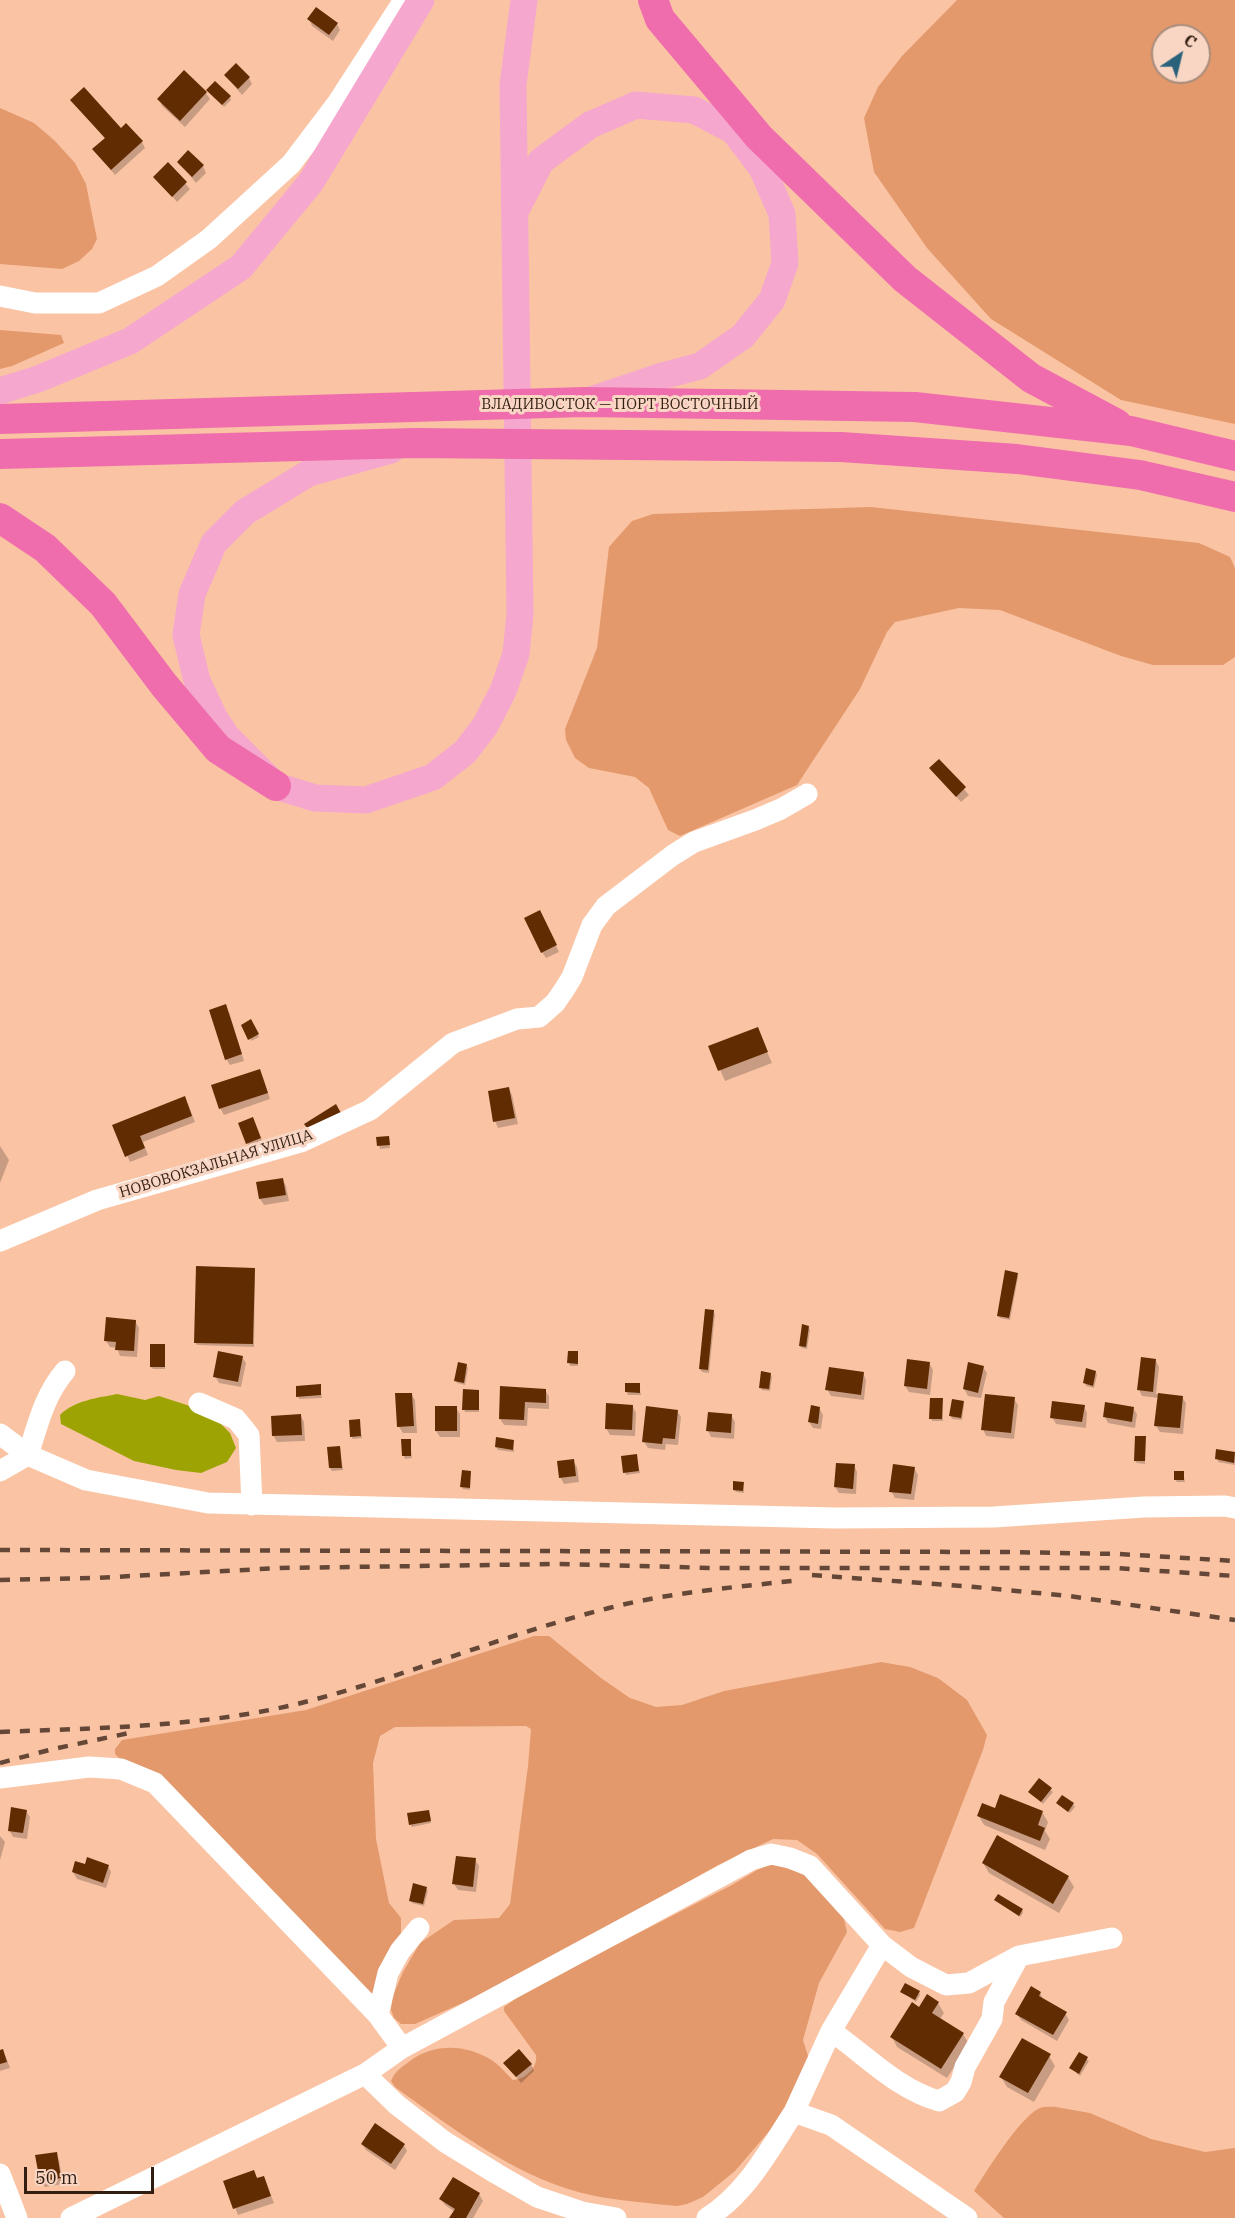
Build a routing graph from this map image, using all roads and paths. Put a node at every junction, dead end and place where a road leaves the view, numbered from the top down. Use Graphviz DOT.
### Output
graph roads {
  1 [pos="404,0"];
  2 [pos="421,0"];
  3 [pos="524,0"];
  4 [pos="653,0"];
  5 [pos="514,214"];
  6 [pos="0,296"];
  7 [pos="0,391"];
  8 [pos="585,402"];
  9 [pos="0,419"];
  10 [pos="1131,431"];
  11 [pos="414,443"];
  12 [pos="0,454"];
  13 [pos="1235,456"];
  14 [pos="1235,497"];
  15 [pos="0,518"];
  16 [pos="276,786"];
  17 [pos="807,794"];
  18 [pos="0,1241"];
  19 [pos="65,1371"];
  20 [pos="199,1403"];
  21 [pos="0,1434"];
  22 [pos="28,1455"];
  23 [pos="0,1472"];
  24 [pos="252,1505"];
  25 [pos="1235,1508"];
  26 [pos="0,1778"];
  27 [pos="418,1928"];
  28 [pos="1112,1938"];
  29 [pos="882,1946"];
  30 [pos="1019,1956"];
  31 [pos="378,2015"];
  32 [pos="831,2031"];
  33 [pos="402,2048"];
  34 [pos="365,2074"];
  35 [pos="794,2112"];
  36 [pos="0,2174"];
  37 [pos="17,2218"];
  38 [pos="71,2218"];
  39 [pos="616,2218"];
  40 [pos="707,2218"];
  41 [pos="967,2218"];
  1 -- 6 [label="street"];
  2 -- 7 [label="main road"];
  3 -- 5 [label="main road"];
  4 -- 10 [label="highway"];
  5 -- 8 [label="main road"];
  5 -- 16 [label="main road"];
  8 -- 9 [label="highway, ВЛАДИВОСТОК — ПОРТ ВОСТОЧНЫЙ"];
  8 -- 10 [label="highway, ВЛАДИВОСТОК — ПОРТ ВОСТОЧНЫЙ"];
  10 -- 13 [label="highway, ВЛАДИВОСТОК — ПОРТ ВОСТОЧНЫЙ"];
  11 -- 12 [label="highway"];
  11 -- 14 [label="highway"];
  11 -- 16 [label="main road"];
  15 -- 16 [label="highway"];
  17 -- 18 [label="street, НОВОВОКЗАЛЬНАЯ УЛИЦА"];
  19 -- 22 [label="street"];
  20 -- 24 [label="street"];
  21 -- 22 [label="street"];
  22 -- 23 [label="street"];
  22 -- 24 [label="street"];
  24 -- 25 [label="street"];
  26 -- 31 [label="street"];
  27 -- 31 [label="street"];
  28 -- 30 [label="street"];
  29 -- 30 [label="street"];
  29 -- 32 [label="street"];
  29 -- 33 [label="street"];
  30 -- 32 [label="street"];
  31 -- 33 [label="street"];
  32 -- 35 [label="street"];
  33 -- 34 [label="street"];
  34 -- 38 [label="street"];
  34 -- 39 [label="street"];
  35 -- 40 [label="street"];
  35 -- 41 [label="street"];
  36 -- 37 [label="street"];
}
